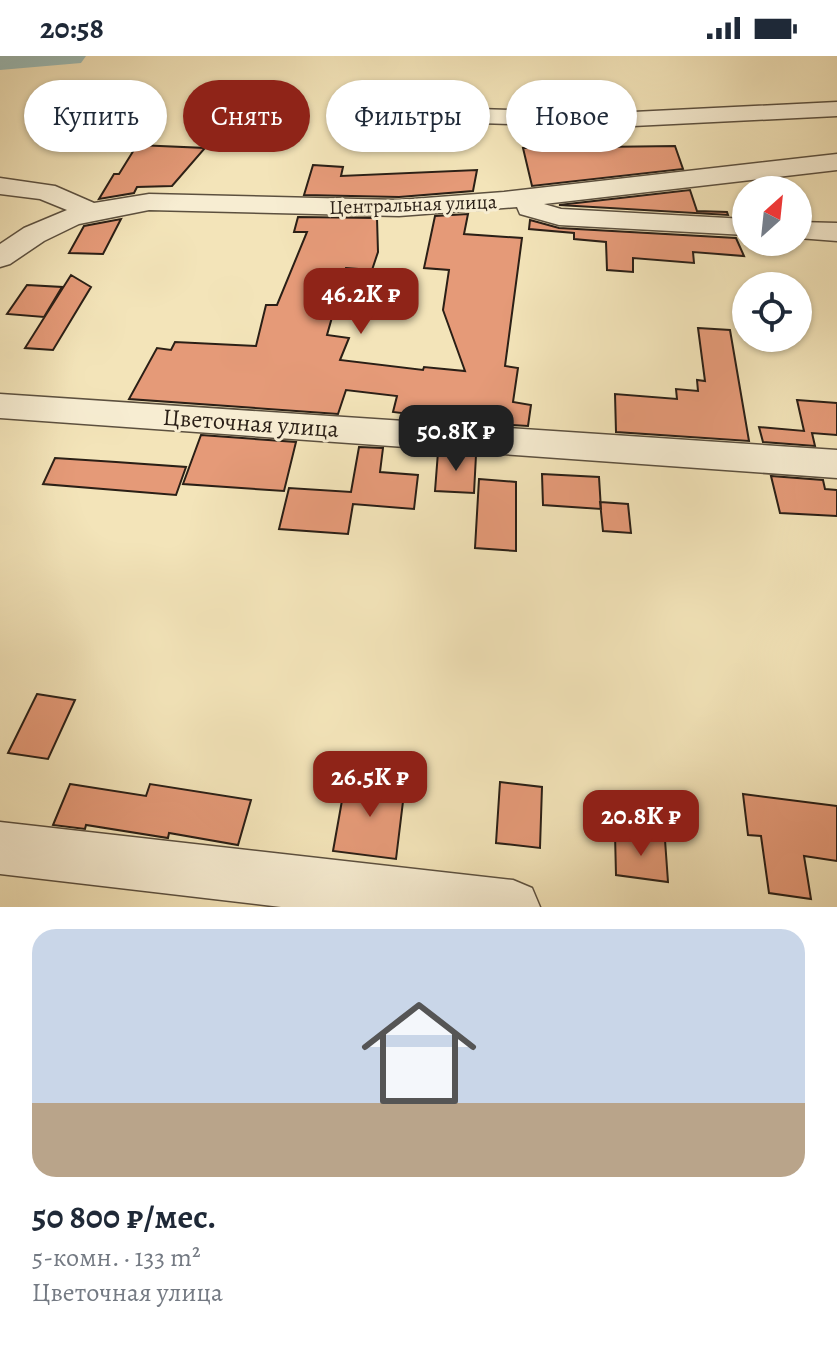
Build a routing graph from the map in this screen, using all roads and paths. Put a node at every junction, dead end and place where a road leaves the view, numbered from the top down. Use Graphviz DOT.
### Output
graph roads {
  1 [pos="837,109"];
  2 [pos="490,116"];
  3 [pos="837,162"];
  4 [pos="0,186"];
  5 [pos="504,200"];
  6 [pos="87,211"];
  7 [pos="732,226"];
  8 [pos="812,231"];
  9 [pos="837,232"];
  10 [pos="0,258"];
  11 [pos="0,406"];
  12 [pos="837,464"];
  13 [pos="0,848"];
  14 [pos="513,907"];
  1 -- 2 [label="street"];
  3 -- 5 [label="street, Центральная улица"];
  4 -- 6 [label="street"];
  5 -- 6 [label="street, Центральная улица"];
  5 -- 7 [label="street"];
  6 -- 10 [label="street, Центральная улица"];
  8 -- 9 [label="street"];
  11 -- 12 [label="street, Цветочная улица"];
  13 -- 14 [label="street"];
}
